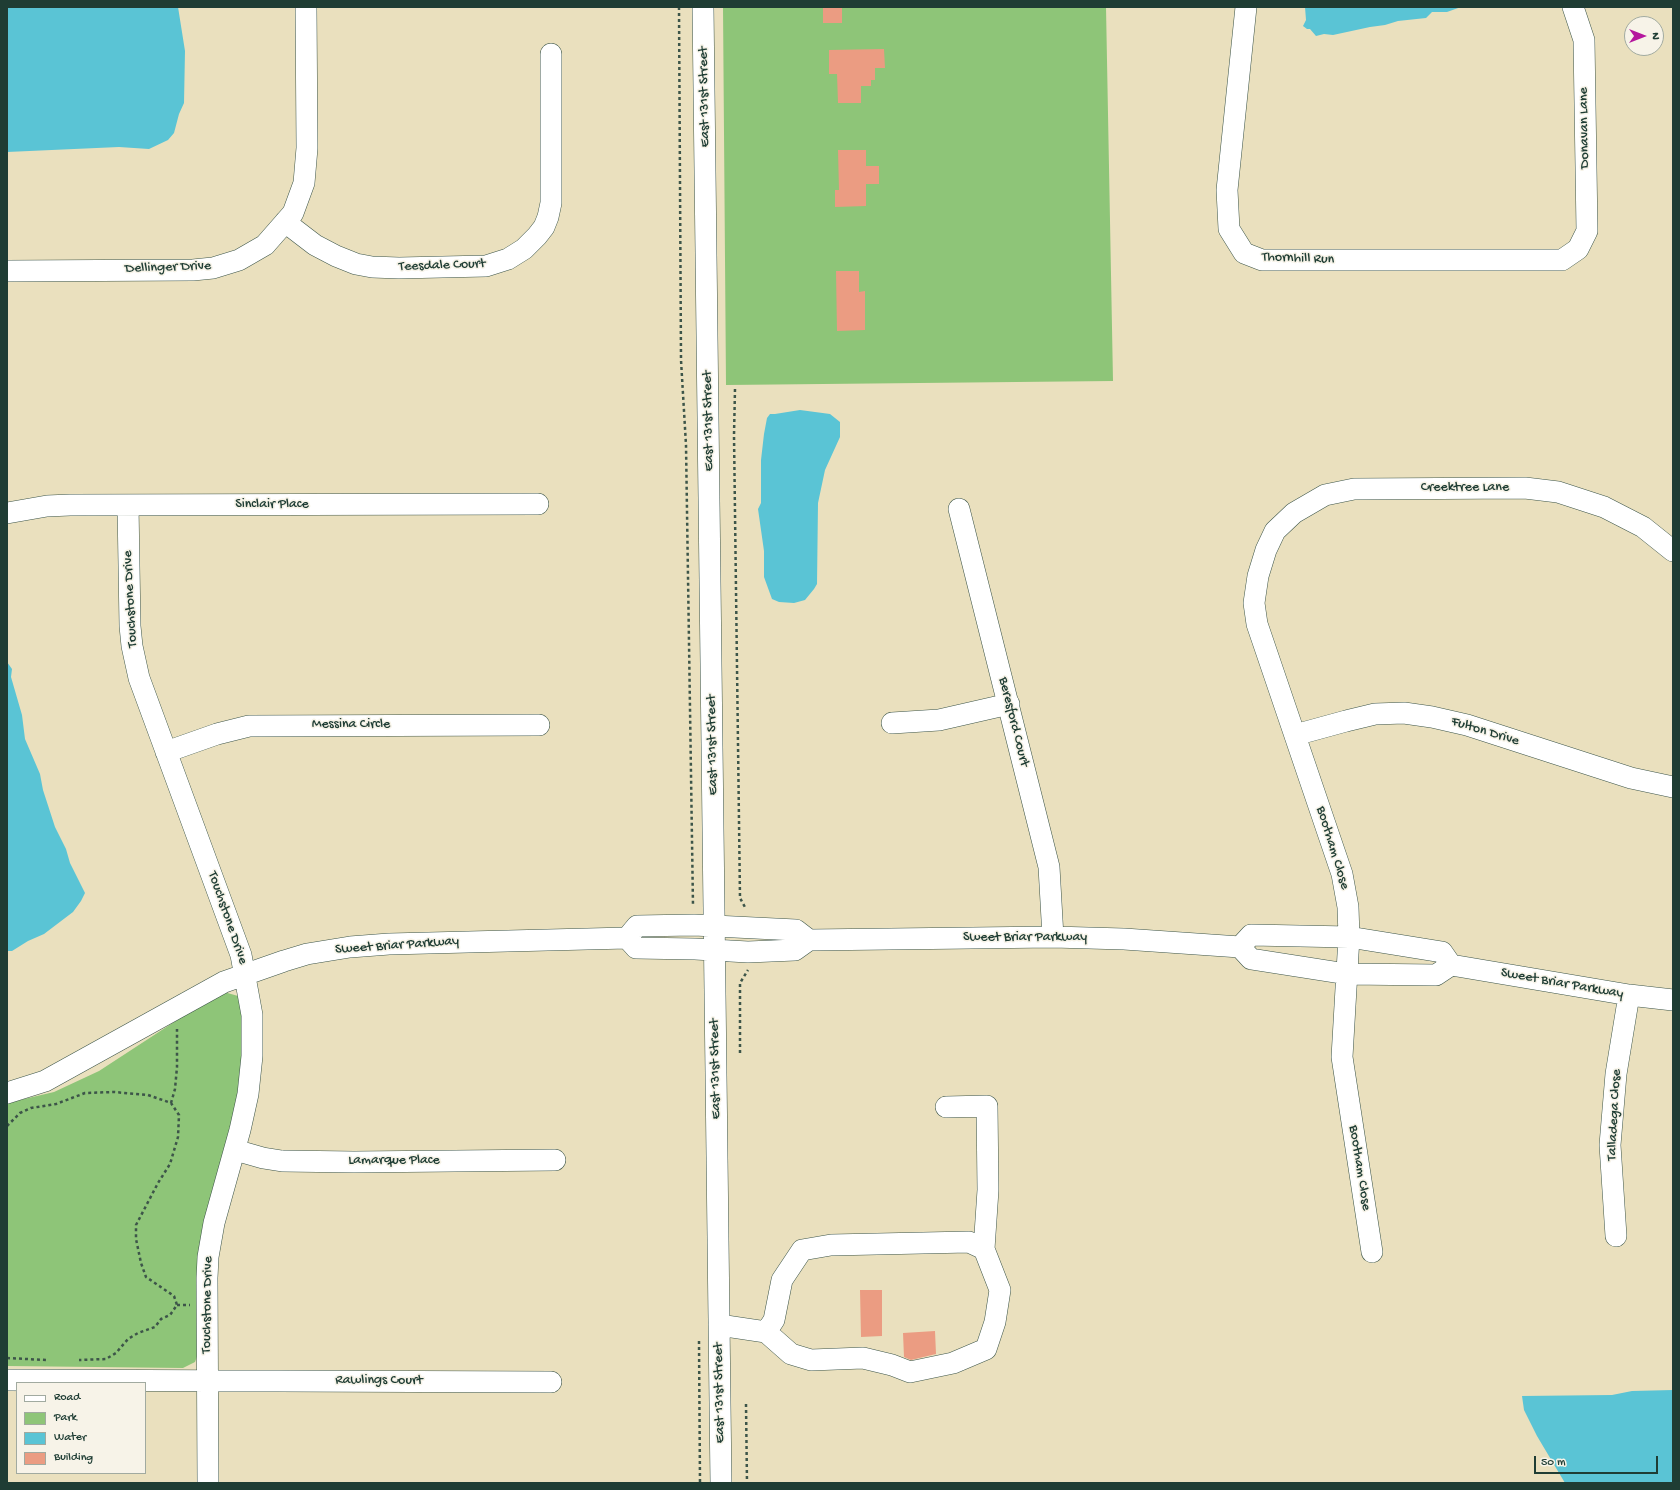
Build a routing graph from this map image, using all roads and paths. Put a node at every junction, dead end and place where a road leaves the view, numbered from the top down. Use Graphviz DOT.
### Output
graph roads {
  1 [pos="306,7"];
  2 [pos="678,7"];
  3 [pos="703,7"];
  4 [pos="1246,7"];
  5 [pos="1573,7"];
  6 [pos="551,54"];
  7 [pos="284,222"];
  8 [pos="1578,249"];
  9 [pos="7,271"];
  10 [pos="735,389"];
  11 [pos="538,504"];
  12 [pos="128,505"];
  13 [pos="959,509"];
  14 [pos="7,514"];
  15 [pos="1266,550"];
  16 [pos="1673,551"];
  17 [pos="1009,704"];
  18 [pos="892,722"];
  19 [pos="539,725"];
  20 [pos="1295,735"];
  21 [pos="166,752"];
  22 [pos="1673,787"];
  23 [pos="746,907"];
  24 [pos="694,925"];
  25 [pos="715,927"];
  26 [pos="1053,937"];
  27 [pos="1349,937"];
  28 [pos="627,938"];
  29 [pos="809,940"];
  30 [pos="1240,947"];
  31 [pos="715,950"];
  32 [pos="1451,965"];
  33 [pos="749,969"];
  34 [pos="246,974"];
  35 [pos="1347,974"];
  36 [pos="1629,995"];
  37 [pos="1673,1000"];
  38 [pos="178,1007"];
  39 [pos="740,1053"];
  40 [pos="7,1093"];
  41 [pos="171,1103"];
  42 [pos="946,1107"];
  43 [pos="7,1126"];
  44 [pos="235,1150"];
  45 [pos="555,1160"];
  46 [pos="1616,1236"];
  47 [pos="984,1249"];
  48 [pos="1372,1252"];
  49 [pos="719,1325"];
  50 [pos="766,1332"];
  51 [pos="699,1339"];
  52 [pos="7,1358"];
  53 [pos="53,1360"];
  54 [pos="74,1360"];
  55 [pos="7,1380"];
  56 [pos="208,1380"];
  57 [pos="551,1382"];
  58 [pos="746,1404"];
  59 [pos="208,1483"];
  60 [pos="700,1483"];
  61 [pos="721,1483"];
  62 [pos="747,1483"];
  1 -- 7 [label="street, Dellinger Drive"];
  2 -- 24 [label="path"];
  3 -- 25 [label="street, East 131st Street"];
  4 -- 8 [label="street, Thornhill Run"];
  5 -- 8 [label="street, Donavan Lane"];
  6 -- 7 [label="street, Teesdale Court"];
  7 -- 9 [label="street, Dellinger Drive"];
  10 -- 23 [label="path"];
  11 -- 12 [label="street, Sinclair Place"];
  12 -- 14 [label="street, Sinclair Place"];
  12 -- 21 [label="street, Touchstone Drive"];
  13 -- 17 [label="street, Beresford Court"];
  15 -- 16 [label="street, Creektree Lane"];
  15 -- 20 [label="street, Bootham Close"];
  17 -- 18 [label="street"];
  17 -- 26 [label="street, Beresford Court"];
  19 -- 21 [label="street, Messina Circle"];
  20 -- 22 [label="street, Fulton Drive"];
  20 -- 27 [label="street, Bootham Close"];
  21 -- 34 [label="street, Touchstone Drive"];
  24 -- 25 [label="street"];
  24 -- 28 [label="street"];
  25 -- 29 [label="street"];
  25 -- 31 [label="street, East 131st Street"];
  26 -- 29 [label="street, Sweet Briar Parkway"];
  26 -- 30 [label="street, Sweet Briar Parkway"];
  27 -- 30 [label="street"];
  27 -- 32 [label="street"];
  27 -- 35 [label="street, Bootham Close"];
  28 -- 31 [label="street"];
  28 -- 34 [label="street, Sweet Briar Parkway"];
  29 -- 31 [label="street"];
  30 -- 35 [label="street"];
  31 -- 49 [label="street, East 131st Street"];
  32 -- 35 [label="street"];
  32 -- 36 [label="street, Sweet Briar Parkway"];
  33 -- 39 [label="path"];
  34 -- 38 [label="street, Sweet Briar Parkway"];
  34 -- 44 [label="street, Touchstone Drive"];
  35 -- 48 [label="street, Bootham Close"];
  36 -- 37 [label="street, Sweet Briar Parkway"];
  36 -- 46 [label="street, Talladega Close"];
  38 -- 40 [label="street, Sweet Briar Parkway"];
  38 -- 41 [label="path"];
  41 -- 43 [label="path"];
  41 -- 54 [label="path"];
  42 -- 47 [label="street"];
  44 -- 45 [label="street, Lamarque Place"];
  44 -- 56 [label="street, Touchstone Drive"];
  47 -- 50 [label="street"];
  47 -- 50 [label="street"];
  49 -- 50 [label="street"];
  49 -- 61 [label="street, East 131st Street"];
  51 -- 60 [label="path"];
  52 -- 53 [label="path"];
  55 -- 56 [label="street, Rawlings Court"];
  56 -- 57 [label="street, Rawlings Court"];
  56 -- 59 [label="street, Touchstone Drive"];
  58 -- 62 [label="path"];
}
